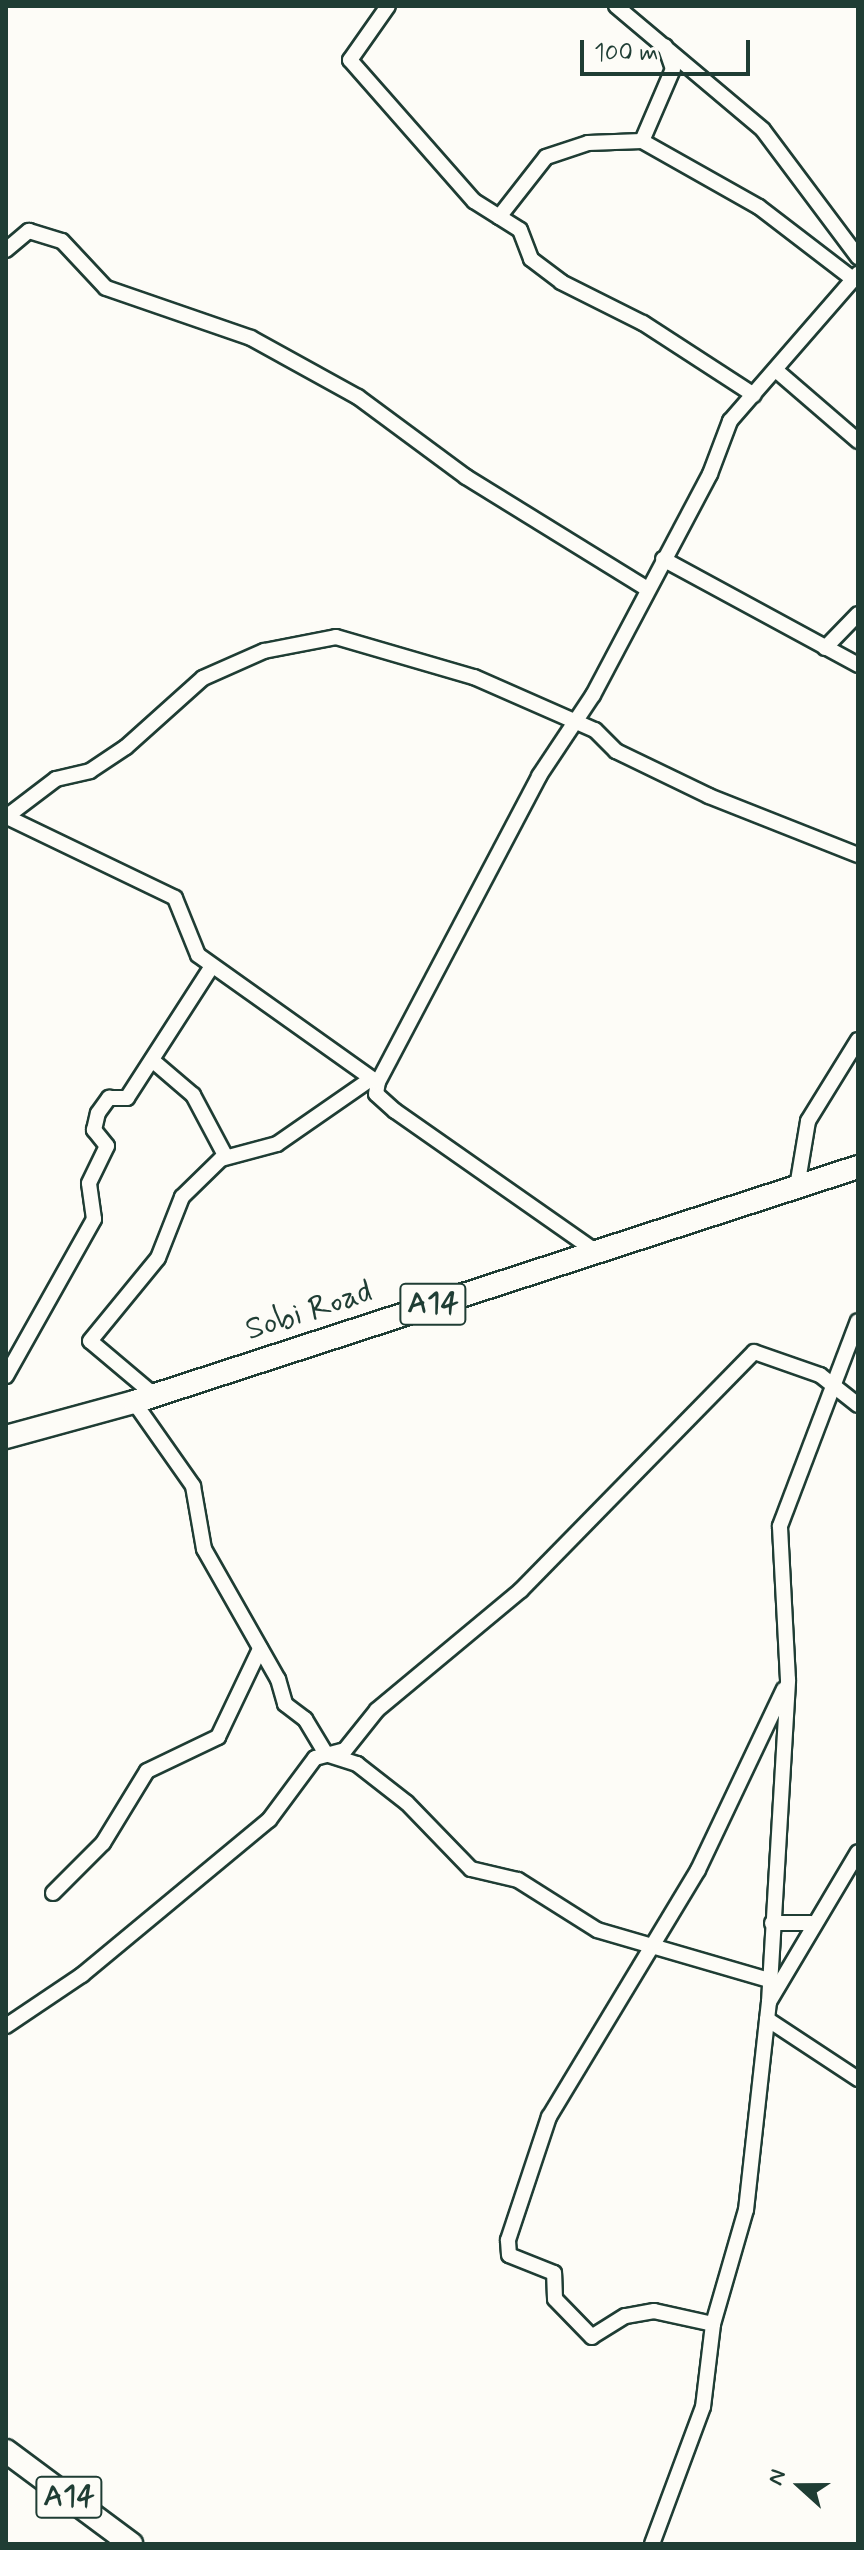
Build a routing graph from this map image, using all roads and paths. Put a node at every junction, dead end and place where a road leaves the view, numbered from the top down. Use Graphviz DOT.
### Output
graph roads {
  1 [pos="388,6"];
  2 [pos="616,6"];
  3 [pos="665,45"];
  4 [pos="642,141"];
  5 [pos="499,217"];
  6 [pos="6,250"];
  7 [pos="858,257"];
  8 [pos="856,277"];
  9 [pos="843,297"];
  10 [pos="858,303"];
  11 [pos="777,371"];
  12 [pos="754,395"];
  13 [pos="858,441"];
  14 [pos="663,559"];
  15 [pos="646,588"];
  16 [pos="858,614"];
  17 [pos="825,648"];
  18 [pos="858,665"];
  19 [pos="574,724"];
  20 [pos="8,817"];
  21 [pos="858,855"];
  22 [pos="212,966"];
  23 [pos="858,1040"];
  24 [pos="152,1060"];
  25 [pos="374,1080"];
  26 [pos="226,1157"];
  27 [pos="858,1167"];
  28 [pos="797,1187"];
  29 [pos="598,1253"];
  30 [pos="858,1321"];
  31 [pos="6,1376"];
  32 [pos="833,1387"];
  33 [pos="144,1398"];
  34 [pos="858,1405"];
  35 [pos="6,1437"];
  36 [pos="260,1649"];
  37 [pos="788,1680"];
  38 [pos="326,1754"];
  39 [pos="858,1852"];
  40 [pos="53,1893"];
  41 [pos="772,1923"];
  42 [pos="811,1923"];
  43 [pos="648,1947"];
  44 [pos="769,1980"];
  45 [pos="769,2002"];
  46 [pos="767,2019"];
  47 [pos="6,2026"];
  48 [pos="858,2079"];
  49 [pos="713,2324"];
  50 [pos="6,2451"];
  51 [pos="6,2467"];
  52 [pos="109,2544"];
  53 [pos="131,2544"];
  54 [pos="652,2544"];
  1 -- 5 [label="street"];
  2 -- 3 [label="street"];
  3 -- 4 [label="street"];
  3 -- 7 [label="street"];
  4 -- 5 [label="street"];
  4 -- 8 [label="street"];
  5 -- 12 [label="street"];
  6 -- 15 [label="street"];
  8 -- 9 [label="street"];
  9 -- 10 [label="street"];
  9 -- 11 [label="street"];
  11 -- 12 [label="street"];
  11 -- 13 [label="street"];
  12 -- 14 [label="street"];
  14 -- 15 [label="street"];
  14 -- 17 [label="street"];
  15 -- 19 [label="street"];
  16 -- 17 [label="street"];
  17 -- 18 [label="street"];
  19 -- 20 [label="street"];
  19 -- 21 [label="street"];
  19 -- 25 [label="street"];
  20 -- 22 [label="street"];
  22 -- 24 [label="street"];
  22 -- 25 [label="street"];
  23 -- 28 [label="street"];
  24 -- 26 [label="street"];
  24 -- 31 [label="street"];
  25 -- 26 [label="street"];
  25 -- 29 [label="street"];
  26 -- 33 [label="street"];
  27 -- 28 [label="highway, Sobi Road / A14"];
  28 -- 29 [label="highway, Sobi Road / A14"];
  29 -- 33 [label="highway, Sobi Road / A14"];
  30 -- 32 [label="street"];
  32 -- 34 [label="street"];
  32 -- 37 [label="street"];
  32 -- 38 [label="street"];
  33 -- 35 [label="highway, Sobi Road / A14"];
  33 -- 36 [label="street"];
  36 -- 38 [label="street"];
  36 -- 40 [label="street"];
  37 -- 41 [label="street"];
  37 -- 43 [label="street"];
  38 -- 43 [label="street"];
  38 -- 47 [label="street"];
  39 -- 42 [label="street"];
  41 -- 42 [label="street"];
  41 -- 44 [label="street"];
  42 -- 45 [label="street"];
  43 -- 44 [label="street"];
  43 -- 49 [label="street"];
  44 -- 45 [label="street"];
  45 -- 46 [label="street"];
  46 -- 48 [label="street"];
  46 -- 49 [label="street"];
  49 -- 54 [label="street"];
  50 -- 53 [label="highway, A14"];
  51 -- 52 [label="highway, A14"];
}
